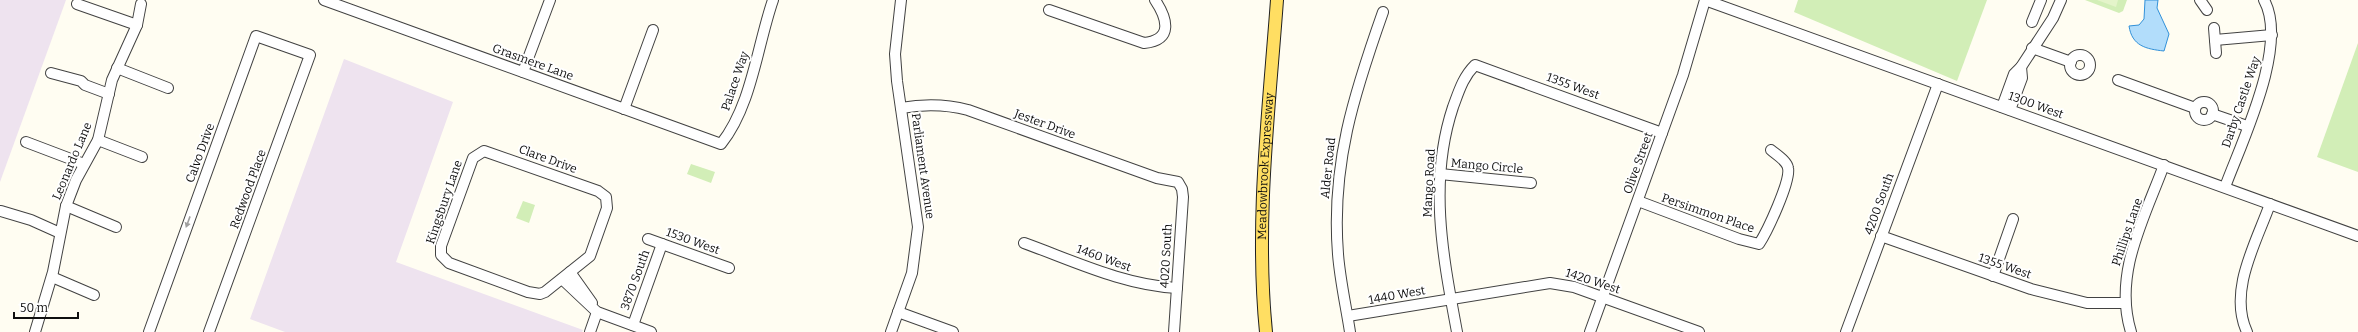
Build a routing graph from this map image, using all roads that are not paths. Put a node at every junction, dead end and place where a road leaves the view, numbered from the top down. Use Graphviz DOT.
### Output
graph roads {
  1 [pos="324,0"];
  2 [pos="550,0"];
  3 [pos="773,0"];
  4 [pos="901,0"];
  5 [pos="1155,0"];
  6 [pos="1277,0"];
  7 [pos="1705,0"];
  8 [pos="2042,0"];
  9 [pos="2061,0"];
  10 [pos="2200,0"];
  11 [pos="2269,1"];
  12 [pos="337,2"];
  13 [pos="77,4"];
  14 [pos="141,4"];
  15 [pos="1049,10"];
  16 [pos="2207,10"];
  17 [pos="1383,12"];
  18 [pos="2032,22"];
  19 [pos="136,25"];
  20 [pos="2214,28"];
  21 [pos="654,30"];
  22 [pos="2272,35"];
  23 [pos="2215,40"];
  24 [pos="2032,48"];
  25 [pos="2216,53"];
  26 [pos="310,55"];
  27 [pos="2071,62"];
  28 [pos="1475,65"];
  29 [pos="117,68"];
  30 [pos="523,72"];
  31 [pos="51,73"];
  32 [pos="2118,80"];
  33 [pos="1938,84"];
  34 [pos="168,88"];
  35 [pos="109,94"];
  36 [pos="901,108"];
  37 [pos="2006,108"];
  38 [pos="624,109"];
  39 [pos="2247,126"];
  40 [pos="1662,133"];
  41 [pos="98,140"];
  42 [pos="26,142"];
  43 [pos="721,144"];
  44 [pos="1771,150"];
  45 [pos="475,155"];
  46 [pos="142,157"];
  47 [pos="84,164"];
  48 [pos="2164,165"];
  49 [pos="1440,174"];
  50 [pos="1178,182"];
  51 [pos="1531,183"];
  52 [pos="2225,187"];
  53 [pos="1638,202"];
  54 [pos="2270,204"];
  55 [pos="66,206"];
  56 [pos="1,211"];
  57 [pos="2013,219"];
  58 [pos="116,227"];
  59 [pos="60,233"];
  60 [pos="1881,236"];
  61 [pos="2358,236"];
  62 [pos="648,239"];
  63 [pos="1024,243"];
  64 [pos="662,244"];
  65 [pos="729,268"];
  66 [pos="566,276"];
  67 [pos="1993,276"];
  68 [pos="52,277"];
  69 [pos="1177,288"];
  70 [pos="94,295"];
  71 [pos="1602,297"];
  72 [pos="1451,299"];
  73 [pos="2125,303"];
  74 [pos="597,312"];
  75 [pos="898,312"];
  76 [pos="1348,316"];
  77 [pos="633,325"];
  78 [pos="35,332"];
  79 [pos="148,332"];
  80 [pos="209,332"];
  81 [pos="590,332"];
  82 [pos="651,332"];
  83 [pos="891,332"];
  84 [pos="953,332"];
  85 [pos="1174,332"];
  86 [pos="1266,332"];
  87 [pos="1350,332"];
  88 [pos="1457,332"];
  89 [pos="1590,332"];
  90 [pos="1699,332"];
  91 [pos="1846,332"];
  92 [pos="2131,332"];
  93 [pos="2247,332"];
  1 -- 12 [label="street, Grasmere Lane"];
  2 -- 30 [label="street"];
  3 -- 43 [label="street, Palace Way"];
  4 -- 36 [label="street, Parliament Avenue"];
  5 -- 15 [label="street"];
  6 -- 86 [label="main road, Meadowbrook Expressway"];
  7 -- 33 [label="street, 1300 West"];
  7 -- 40 [label="street, Olive Street"];
  8 -- 18 [label="street"];
  9 -- 24 [label="street"];
  10 -- 16 [label="street"];
  11 -- 22 [label="street, Darby Castle Way"];
  12 -- 30 [label="street, Grasmere Lane"];
  13 -- 19 [label="street"];
  14 -- 19 [label="street, Leonardo Lane"];
  17 -- 76 [label="street, Alder Road"];
  19 -- 29 [label="street, Leonardo Lane"];
  20 -- 23 [label="street"];
  21 -- 38 [label="street"];
  22 -- 23 [label="street"];
  22 -- 39 [label="street, Darby Castle Way"];
  23 -- 25 [label="street"];
  24 -- 27 [label="street"];
  24 -- 37 [label="street"];
  26 -- 79 [label="street, Calvo Drive, one-way"];
  26 -- 80 [label="street, Redwood Place"];
  28 -- 40 [label="street, 1355 West"];
  28 -- 49 [label="street, Mango Road"];
  29 -- 34 [label="street"];
  29 -- 35 [label="street, Leonardo Lane"];
  30 -- 38 [label="street, Grasmere Lane"];
  31 -- 35 [label="street"];
  32 -- 39 [label="street"];
  33 -- 37 [label="street, 1300 West"];
  33 -- 60 [label="street, 4200 South"];
  35 -- 41 [label="street, Leonardo Lane"];
  36 -- 50 [label="street, Jester Drive"];
  36 -- 75 [label="street, Parliament Avenue"];
  37 -- 48 [label="street, 1300 West"];
  38 -- 43 [label="street, Grasmere Lane"];
  39 -- 52 [label="street, Darby Castle Way"];
  40 -- 53 [label="street, Olive Street"];
  41 -- 46 [label="street"];
  41 -- 47 [label="street, Leonardo Lane"];
  42 -- 47 [label="street"];
  44 -- 53 [label="street, Persimmon Place"];
  45 -- 66 [label="street, Clare Drive"];
  45 -- 66 [label="street, Kingsbury Lane"];
  47 -- 55 [label="street, Leonardo Lane"];
  48 -- 52 [label="street, 1300 West"];
  48 -- 73 [label="street, Phillips Lane"];
  49 -- 51 [label="street, Mango Circle"];
  49 -- 72 [label="street, Mango Road"];
  50 -- 69 [label="street, 4020 South"];
  52 -- 54 [label="street, 1300 West"];
  53 -- 71 [label="street, Olive Street"];
  54 -- 61 [label="street, 1300 West"];
  54 -- 93 [label="street"];
  55 -- 58 [label="street"];
  55 -- 59 [label="street, Leonardo Lane"];
  56 -- 59 [label="street"];
  57 -- 67 [label="street"];
  59 -- 68 [label="street, Leonardo Lane"];
  60 -- 67 [label="street, 1355 West"];
  60 -- 91 [label="street, 4200 South"];
  62 -- 64 [label="street, 1530 West"];
  63 -- 69 [label="street, 1460 West"];
  64 -- 65 [label="street, 1530 West"];
  64 -- 77 [label="street, 3870 South"];
  66 -- 74 [label="street"];
  67 -- 73 [label="street, 1355 West"];
  68 -- 70 [label="street"];
  68 -- 78 [label="street, Leonardo Lane"];
  69 -- 85 [label="street, 4020 South"];
  71 -- 72 [label="street, 1420 West"];
  71 -- 89 [label="street, Olive Street"];
  71 -- 90 [label="street, 1420 West"];
  72 -- 76 [label="street, 1440 West"];
  72 -- 88 [label="street, Mango Road"];
  73 -- 92 [label="street, Phillips Lane"];
  74 -- 77 [label="street"];
  74 -- 81 [label="street"];
  75 -- 83 [label="street, Parliament Avenue"];
  75 -- 84 [label="street"];
  76 -- 87 [label="street, Alder Road"];
  77 -- 82 [label="street"];
}
